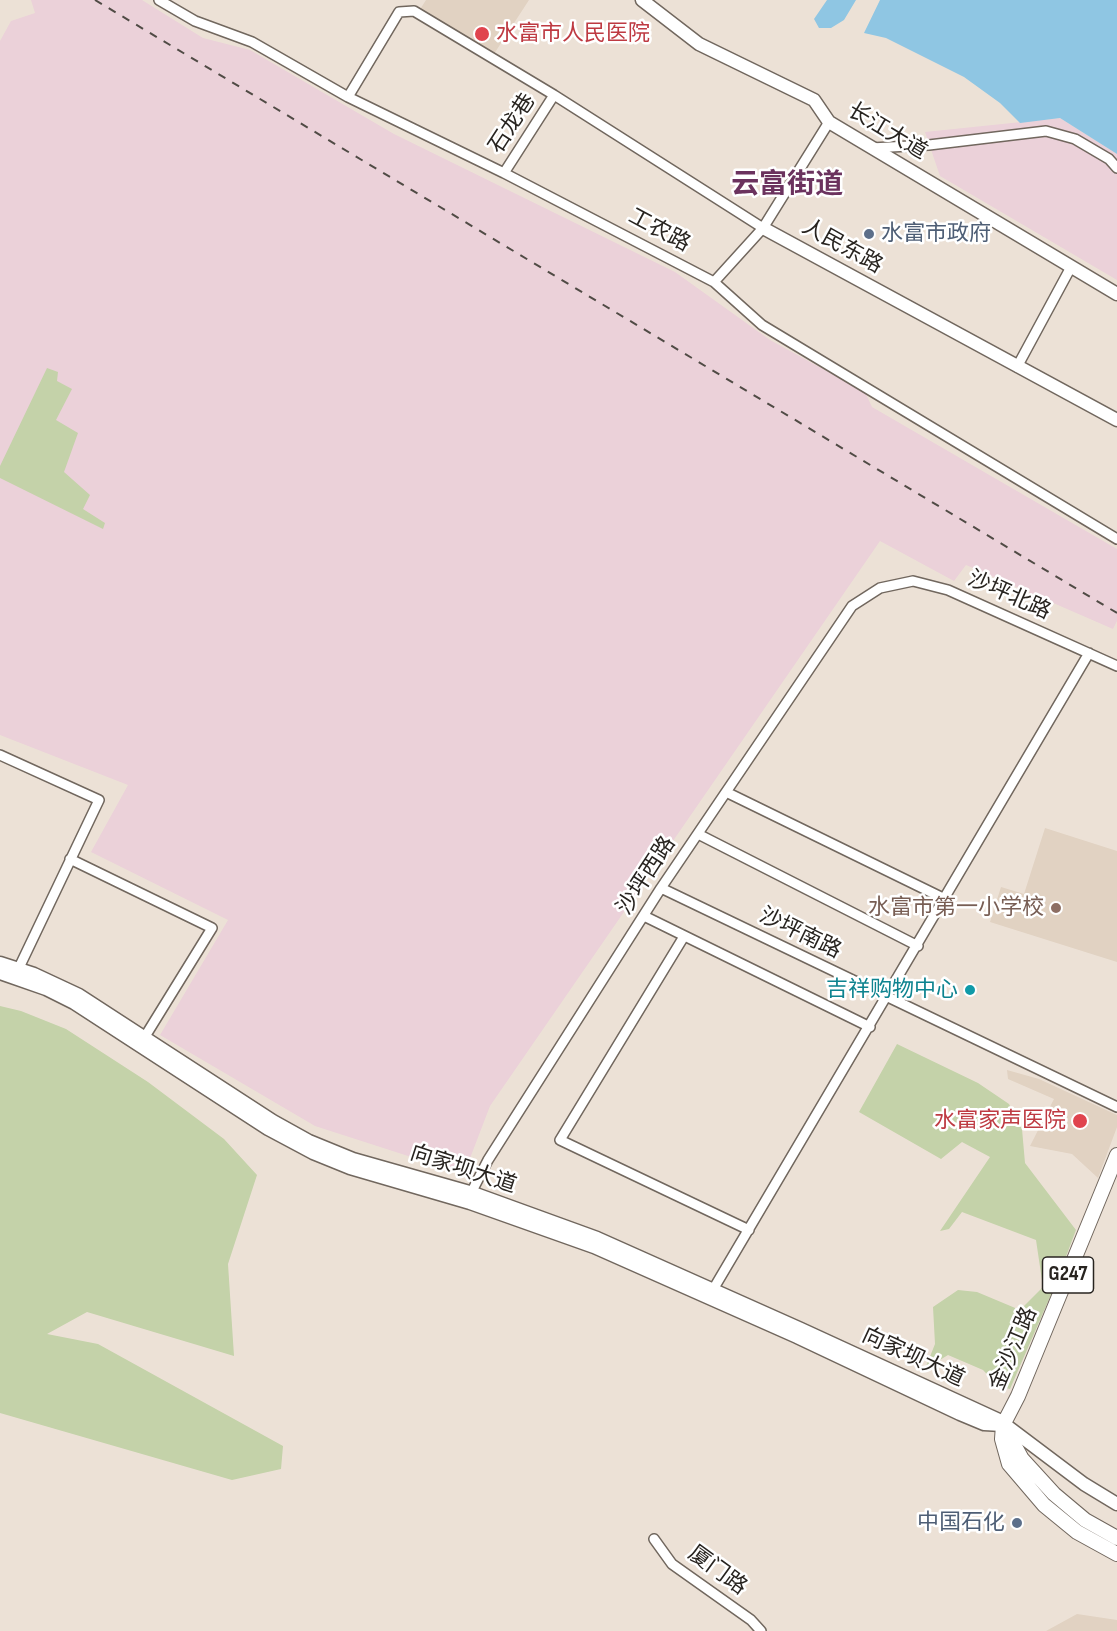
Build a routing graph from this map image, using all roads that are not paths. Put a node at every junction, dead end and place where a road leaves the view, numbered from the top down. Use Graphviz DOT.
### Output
graph roads {
  1 [pos="159,0"];
  2 [pos="642,0"];
  3 [pos="554,95"];
  4 [pos="348,97"];
  5 [pos="829,122"];
  6 [pos="872,148"];
  7 [pos="1117,168"];
  8 [pos="504,173"];
  9 [pos="763,228"];
  10 [pos="1071,267"];
  11 [pos="714,282"];
  12 [pos="1117,294"];
  13 [pos="1017,368"];
  14 [pos="1117,420"];
  15 [pos="1117,539"];
  16 [pos="880,588"];
  17 [pos="1089,653"];
  18 [pos="1117,666"];
  19 [pos="0,755"];
  20 [pos="726,792"];
  21 [pos="698,834"];
  22 [pos="70,860"];
  23 [pos="661,888"];
  24 [pos="945,899"];
  25 [pos="644,916"];
  26 [pos="683,938"];
  27 [pos="918,946"];
  28 [pos="0,963"];
  29 [pos="0,973"];
  30 [pos="16,973"];
  31 [pos="887,999"];
  32 [pos="870,1027"];
  33 [pos="142,1041"];
  34 [pos="1117,1107"];
  35 [pos="1117,1155"];
  36 [pos="469,1197"];
  37 [pos="749,1230"];
  38 [pos="711,1294"];
  39 [pos="1003,1425"];
  40 [pos="1117,1504"];
  41 [pos="1117,1538"];
  42 [pos="654,1539"];
  43 [pos="1117,1554"];
  44 [pos="761,1631"];
  1 -- 4 [label="street, 工农路"];
  2 -- 5 [label="main road, 长江大道"];
  3 -- 4 [label="street, 人民东路"];
  3 -- 8 [label="street, 石龙巷"];
  3 -- 9 [label="street, 人民东路"];
  4 -- 8 [label="street, 工农路"];
  5 -- 6 [label="main road, 长江大道"];
  5 -- 9 [label="street"];
  6 -- 7 [label="street"];
  6 -- 10 [label="main road, 长江大道"];
  8 -- 11 [label="street, 工农路"];
  9 -- 11 [label="street"];
  9 -- 13 [label="main road, 人民东路"];
  10 -- 12 [label="main road, 长江大道"];
  10 -- 13 [label="street"];
  11 -- 15 [label="street, 工农路"];
  13 -- 14 [label="main road, 人民东路"];
  16 -- 17 [label="street, 沙坪北路"];
  16 -- 20 [label="street, 沙坪西路"];
  17 -- 18 [label="street, 沙坪北路"];
  17 -- 24 [label="street"];
  19 -- 22 [label="street"];
  20 -- 21 [label="street, 沙坪西路"];
  20 -- 24 [label="street"];
  21 -- 23 [label="street, 沙坪西路"];
  21 -- 27 [label="street"];
  22 -- 30 [label="street"];
  22 -- 33 [label="street"];
  23 -- 25 [label="street, 沙坪西路"];
  23 -- 31 [label="street, 沙坪南路"];
  24 -- 27 [label="street"];
  25 -- 32 [label="street"];
  25 -- 36 [label="street, 沙坪西路"];
  26 -- 37 [label="street"];
  27 -- 31 [label="street"];
  28 -- 30 [label="main road, 向家坝大道"];
  29 -- 30 [label="main road, 向家坝大道"];
  30 -- 33 [label="main road, 向家坝大道"];
  31 -- 32 [label="street"];
  31 -- 34 [label="street, 沙坪南路"];
  32 -- 37 [label="street"];
  33 -- 36 [label="main road, 向家坝大道"];
  35 -- 39 [label="highway, 金沙江路 / G247"];
  36 -- 38 [label="main road, 向家坝大道"];
  37 -- 38 [label="street"];
  38 -- 39 [label="main road, 向家坝大道"];
  39 -- 40 [label="main road, 向家坝大道"];
  39 -- 41 [label="highway"];
  39 -- 43 [label="highway"];
  42 -- 44 [label="street, 厦门路"];
}
